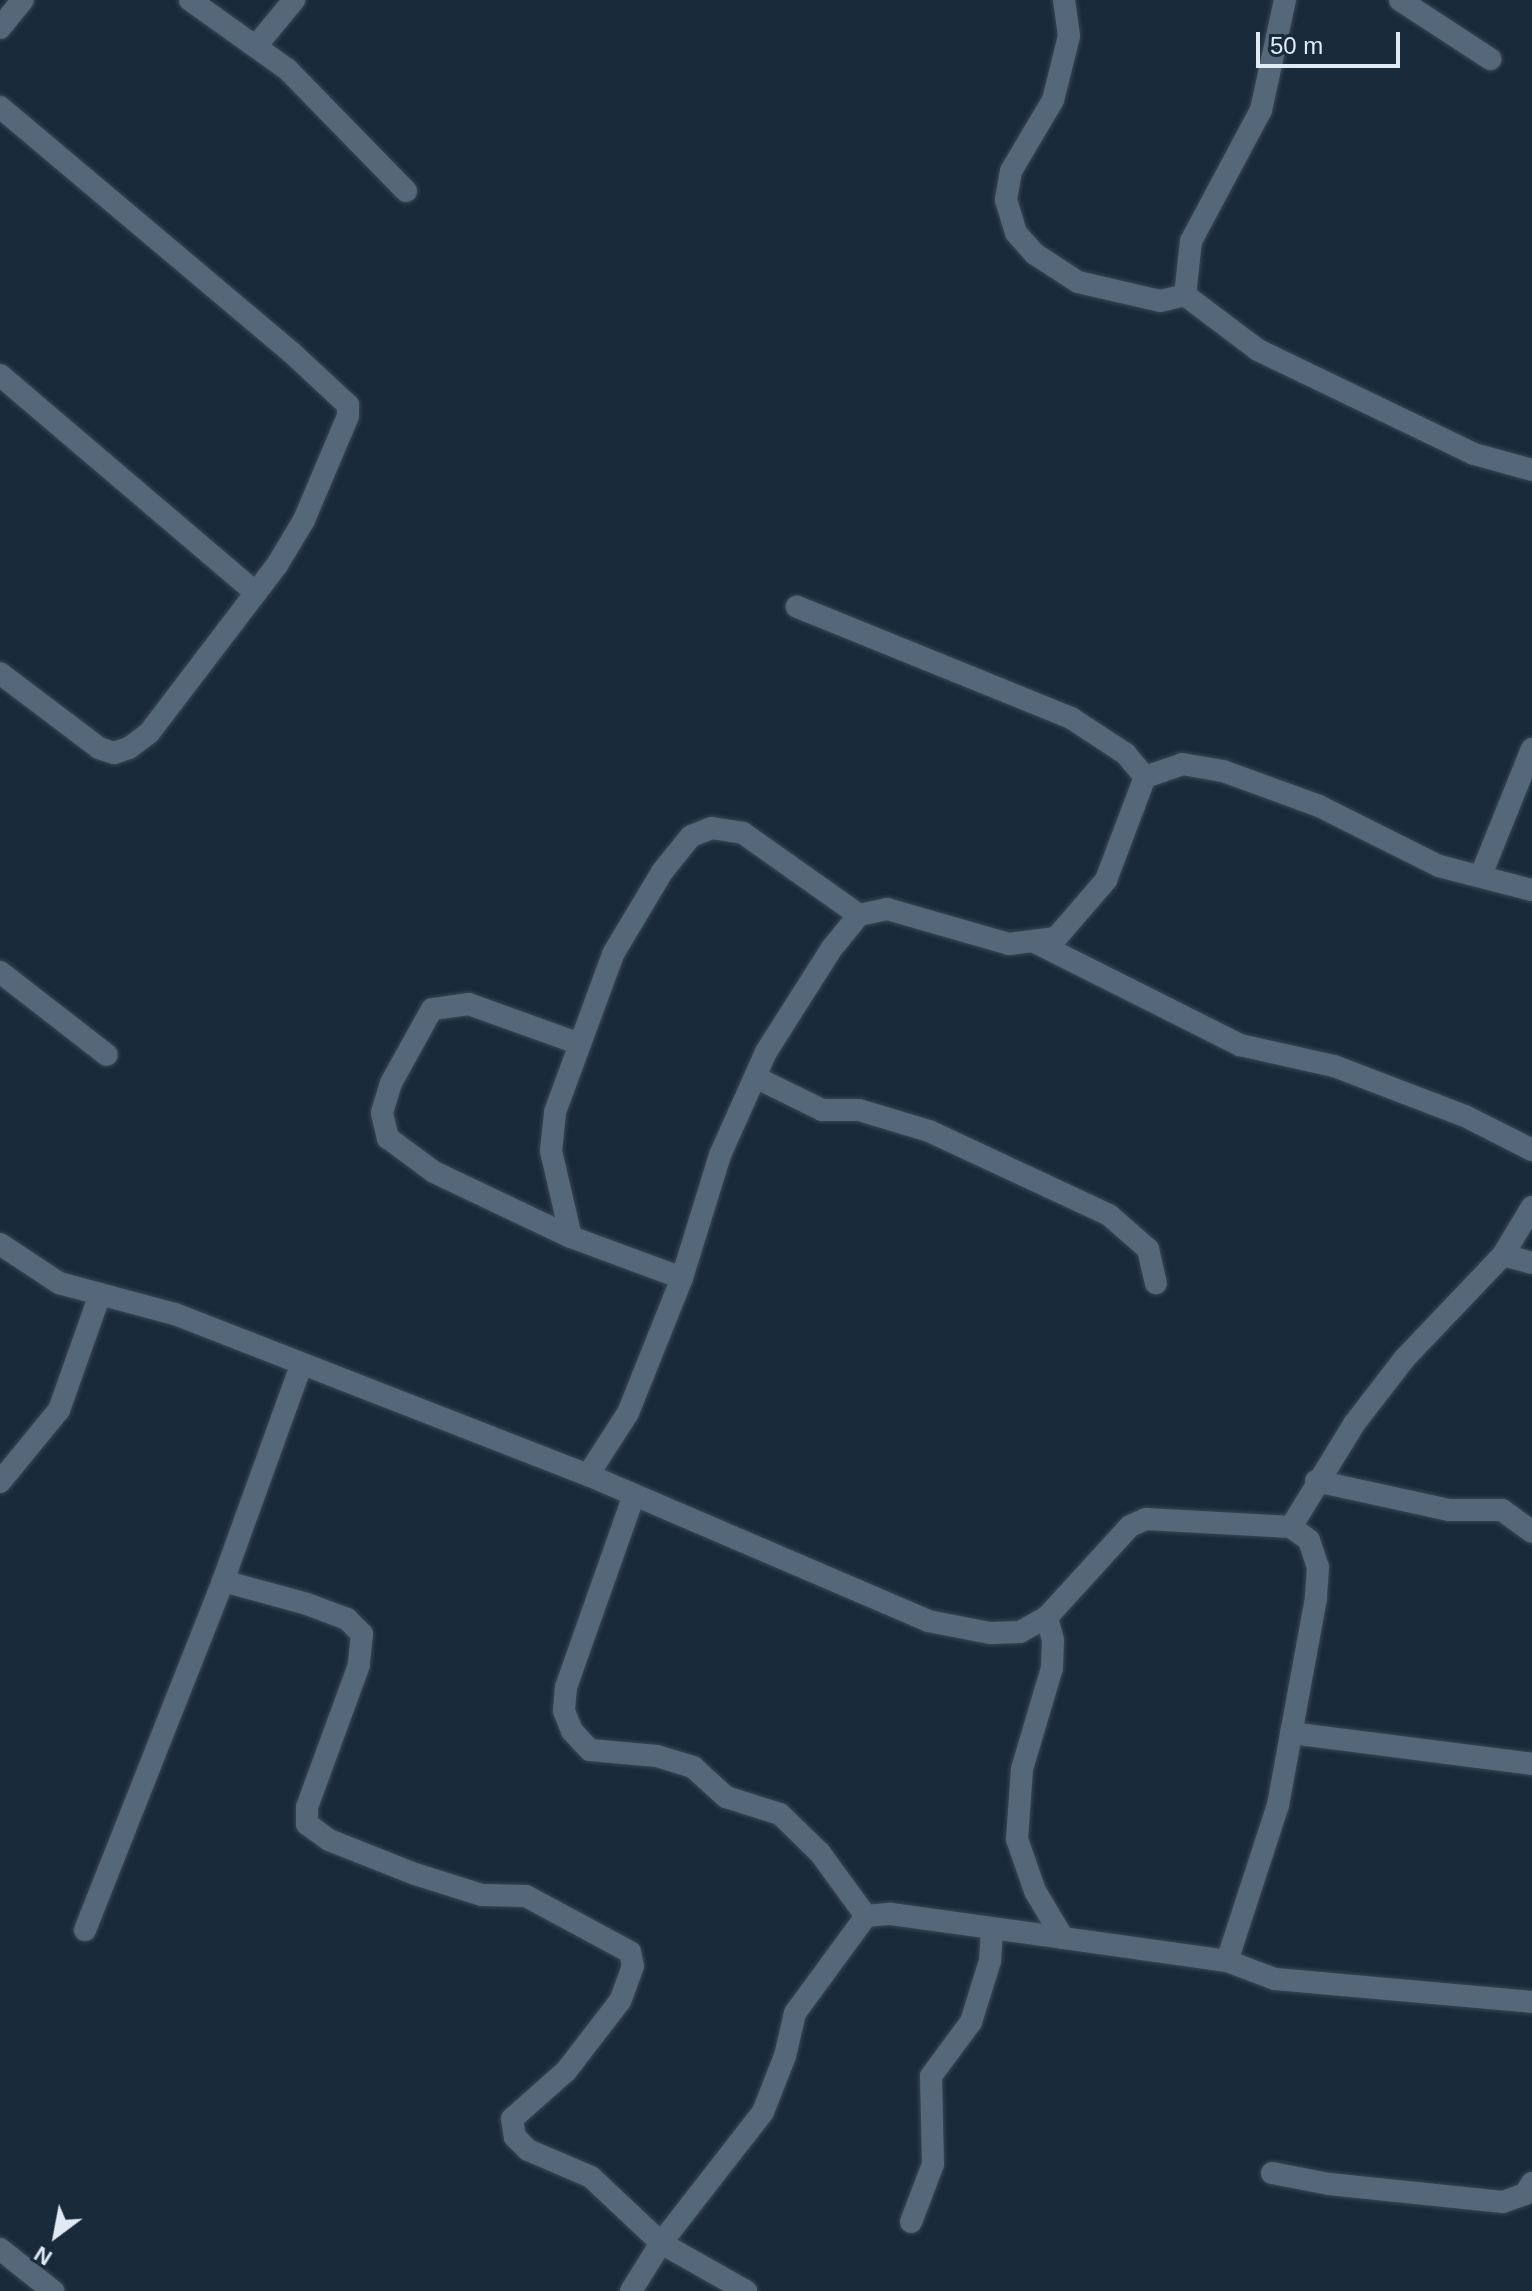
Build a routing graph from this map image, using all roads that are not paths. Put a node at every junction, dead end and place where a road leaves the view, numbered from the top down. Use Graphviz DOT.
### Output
graph roads {
  1 [pos="23,0"];
  2 [pos="190,0"];
  3 [pos="294,0"];
  4 [pos="1064,0"];
  5 [pos="1285,0"];
  6 [pos="1400,0"];
  7 [pos="0,28"];
  8 [pos="256,46"];
  9 [pos="1490,59"];
  10 [pos="0,107"];
  11 [pos="406,191"];
  12 [pos="1185,295"];
  13 [pos="0,375"];
  14 [pos="1532,470"];
  15 [pos="256,593"];
  16 [pos="797,607"];
  17 [pos="0,673"];
  18 [pos="1532,749"];
  19 [pos="1145,777"];
  20 [pos="1481,875"];
  21 [pos="1532,890"];
  22 [pos="859,915"];
  23 [pos="1033,941"];
  24 [pos="0,972"];
  25 [pos="580,1044"];
  26 [pos="107,1055"];
  27 [pos="755,1077"];
  28 [pos="1532,1150"];
  29 [pos="1532,1207"];
  30 [pos="571,1237"];
  31 [pos="0,1244"];
  32 [pos="1503,1255"];
  33 [pos="1532,1263"];
  34 [pos="682,1278"];
  35 [pos="1156,1283"];
  36 [pos="100,1294"];
  37 [pos="301,1365"];
  38 [pos="588,1475"];
  39 [pos="1316,1481"];
  40 [pos="0,1482"];
  41 [pos="634,1495"];
  42 [pos="1291,1527"];
  43 [pos="1532,1532"];
  44 [pos="223,1581"];
  45 [pos="1047,1617"];
  46 [pos="1291,1733"];
  47 [pos="1532,1764"];
  48 [pos="866,1916"];
  49 [pos="992,1929"];
  50 [pos="85,1930"];
  51 [pos="1063,1938"];
  52 [pos="1227,1961"];
  53 [pos="1532,2002"];
  54 [pos="1272,2173"];
  55 [pos="1532,2183"];
  56 [pos="911,2222"];
  57 [pos="661,2243"];
  58 [pos="0,2249"];
  59 [pos="53,2291"];
  60 [pos="631,2291"];
  61 [pos="746,2291"];
  1 -- 7 [label="street"];
  2 -- 8 [label="street"];
  3 -- 8 [label="street"];
  4 -- 12 [label="street"];
  5 -- 12 [label="street"];
  6 -- 9 [label="street"];
  8 -- 11 [label="street"];
  10 -- 15 [label="street"];
  12 -- 14 [label="street"];
  13 -- 15 [label="street"];
  15 -- 17 [label="street"];
  16 -- 19 [label="street"];
  18 -- 20 [label="street"];
  19 -- 20 [label="street"];
  19 -- 23 [label="street"];
  20 -- 21 [label="street"];
  22 -- 23 [label="street"];
  22 -- 25 [label="street"];
  22 -- 27 [label="street"];
  23 -- 28 [label="street"];
  24 -- 26 [label="street"];
  25 -- 30 [label="street"];
  25 -- 30 [label="street"];
  27 -- 34 [label="street"];
  27 -- 35 [label="street"];
  29 -- 32 [label="street"];
  30 -- 34 [label="street"];
  31 -- 36 [label="street"];
  32 -- 33 [label="street"];
  32 -- 39 [label="street"];
  34 -- 38 [label="street"];
  36 -- 37 [label="street"];
  36 -- 40 [label="street"];
  37 -- 38 [label="street"];
  37 -- 44 [label="street"];
  38 -- 41 [label="street"];
  39 -- 42 [label="street"];
  39 -- 43 [label="street"];
  41 -- 45 [label="street"];
  41 -- 48 [label="street"];
  42 -- 45 [label="street"];
  42 -- 46 [label="street"];
  44 -- 50 [label="street"];
  44 -- 57 [label="street"];
  45 -- 51 [label="street"];
  46 -- 47 [label="street"];
  46 -- 52 [label="street"];
  48 -- 49 [label="street"];
  48 -- 57 [label="street"];
  49 -- 51 [label="street"];
  49 -- 56 [label="street"];
  51 -- 52 [label="street"];
  52 -- 53 [label="street"];
  54 -- 55 [label="street"];
  57 -- 60 [label="street"];
  57 -- 61 [label="street"];
  58 -- 59 [label="street"];
}
